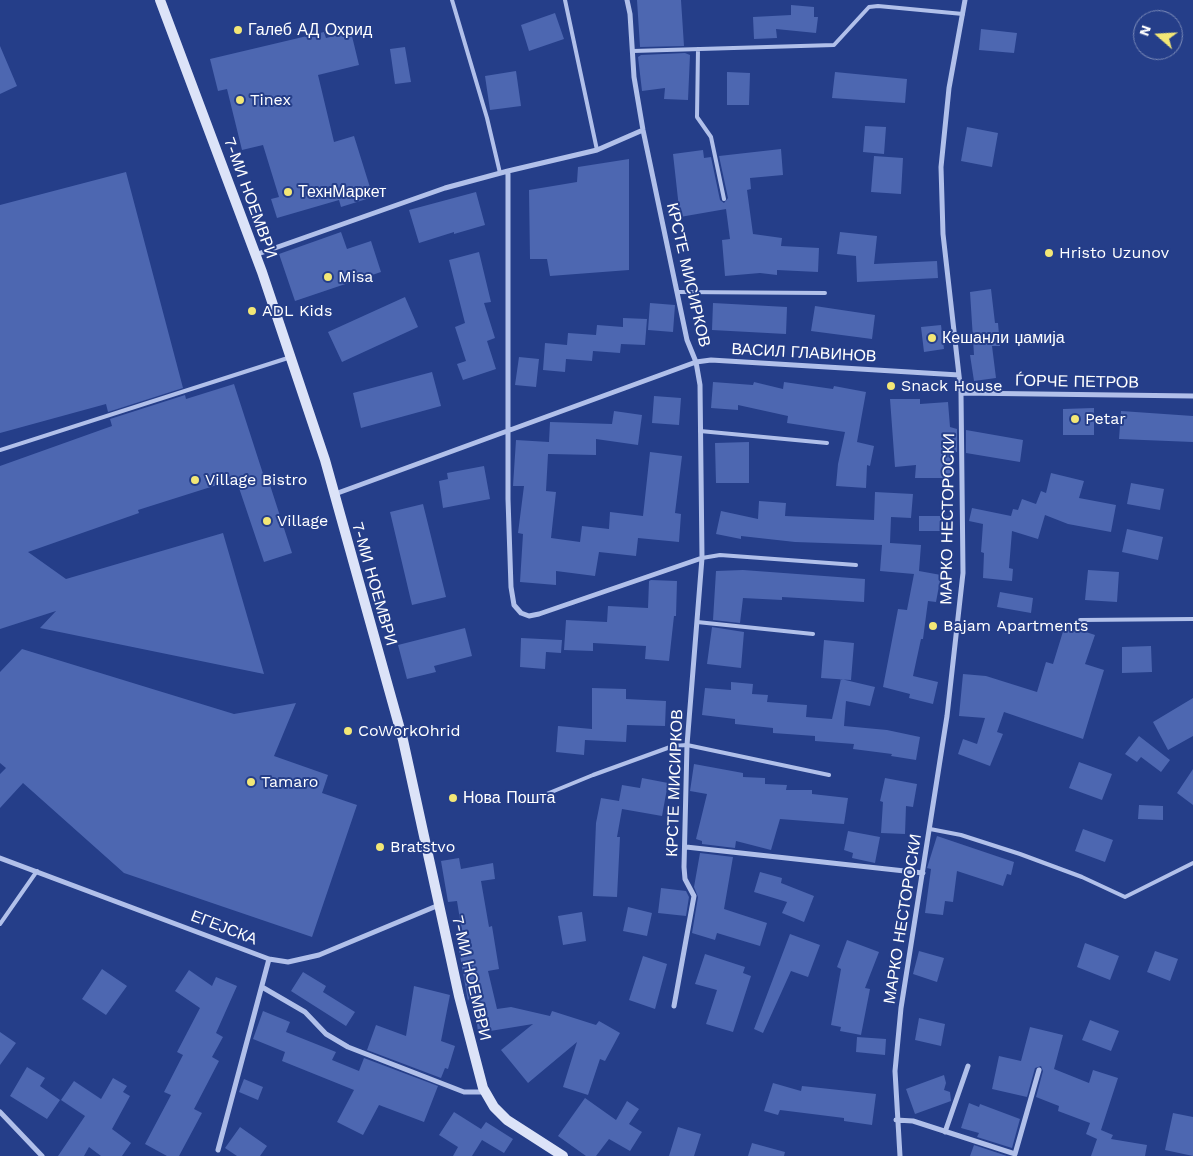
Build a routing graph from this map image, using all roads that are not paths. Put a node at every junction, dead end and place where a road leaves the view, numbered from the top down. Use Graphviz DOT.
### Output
graph roads {
  1 [pos="160,0"];
  2 [pos="452,0"];
  3 [pos="565,0"];
  4 [pos="627,0"];
  5 [pos="965,0"];
  6 [pos="962,14"];
  7 [pos="698,49"];
  8 [pos="633,52"];
  9 [pos="643,130"];
  10 [pos="598,150"];
  11 [pos="508,170"];
  12 [pos="500,173"];
  13 [pos="724,199"];
  14 [pos="255,255"];
  15 [pos="677,292"];
  16 [pos="825,293"];
  17 [pos="291,357"];
  18 [pos="696,362"];
  19 [pos="959,375"];
  20 [pos="961,393"];
  21 [pos="1193,396"];
  22 [pos="509,430"];
  23 [pos="700,432"];
  24 [pos="827,443"];
  25 [pos="0,450"];
  26 [pos="334,494"];
  27 [pos="702,558"];
  28 [pos="856,565"];
  29 [pos="1193,619"];
  30 [pos="1080,620"];
  31 [pos="697,622"];
  32 [pos="813,634"];
  33 [pos="687,745"];
  34 [pos="829,775"];
  35 [pos="527,802"];
  36 [pos="930,829"];
  37 [pos="686,847"];
  38 [pos="0,858"];
  39 [pos="1193,864"];
  40 [pos="38,871"];
  41 [pos="923,873"];
  42 [pos="439,905"];
  43 [pos="0,924"];
  44 [pos="269,959"];
  45 [pos="262,987"];
  46 [pos="674,1006"];
  47 [pos="968,1066"];
  48 [pos="1040,1070"];
  49 [pos="486,1092"];
  50 [pos="0,1112"];
  51 [pos="896,1120"];
  52 [pos="945,1132"];
  53 [pos="218,1150"];
  54 [pos="42,1156"];
  55 [pos="563,1156"];
  56 [pos="900,1156"];
  1 -- 14 [label="street, 7-МИ НОЕМВРИ"];
  2 -- 12 [label="lane"];
  3 -- 10 [label="lane"];
  4 -- 8 [label="street, КРСТЕ МИСИРКОВ"];
  5 -- 6 [label="street, МАРКО НЕСТОРОСКИ"];
  6 -- 7 [label="lane"];
  6 -- 19 [label="street, МАРКО НЕСТОРОСКИ"];
  7 -- 8 [label="lane"];
  7 -- 13 [label="lane"];
  8 -- 9 [label="street, КРСТЕ МИСИРКОВ"];
  9 -- 10 [label="street"];
  9 -- 15 [label="street, КРСТЕ МИСИРКОВ"];
  10 -- 11 [label="street"];
  11 -- 12 [label="street"];
  11 -- 22 [label="street"];
  12 -- 14 [label="street"];
  14 -- 17 [label="street, 7-МИ НОЕМВРИ"];
  15 -- 16 [label="lane"];
  15 -- 18 [label="street, КРСТЕ МИСИРКОВ"];
  17 -- 25 [label="lane"];
  17 -- 26 [label="street, 7-МИ НОЕМВРИ"];
  18 -- 19 [label="street, ВАСИЛ ГЛАВИНОВ"];
  18 -- 22 [label="street, ВАСИЛ ГЛАВИНОВ"];
  18 -- 23 [label="street, КРСТЕ МИСИРКОВ"];
  19 -- 20 [label="street, МАРКО НЕСТОРОСКИ"];
  20 -- 21 [label="street, ЃОРЧЕ ПЕТРОВ"];
  20 -- 36 [label="street, МАРКО НЕСТОРОСКИ"];
  22 -- 26 [label="street, ВАСИЛ ГЛАВИНОВ"];
  22 -- 27 [label="street"];
  23 -- 24 [label="lane"];
  23 -- 27 [label="street, КРСТЕ МИСИРКОВ"];
  26 -- 42 [label="street, 7-МИ НОЕМВРИ"];
  27 -- 28 [label="lane"];
  27 -- 31 [label="street, КРСТЕ МИСИРКОВ"];
  29 -- 30 [label="lane"];
  31 -- 32 [label="lane"];
  31 -- 33 [label="street, КРСТЕ МИСИРКОВ"];
  33 -- 34 [label="lane"];
  33 -- 35 [label="lane"];
  33 -- 37 [label="street, КРСТЕ МИСИРКОВ"];
  36 -- 39 [label="lane"];
  36 -- 41 [label="street, МАРКО НЕСТОРОСКИ"];
  37 -- 41 [label="street"];
  37 -- 46 [label="street, КРСТЕ МИСИРКОВ"];
  38 -- 40 [label="street, ЕГЕЈСКА"];
  40 -- 43 [label="lane"];
  40 -- 44 [label="street, ЕГЕЈСКА"];
  41 -- 51 [label="street, МАРКО НЕСТОРОСКИ"];
  42 -- 44 [label="street, ЕГЕЈСКА"];
  42 -- 49 [label="street, 7-МИ НОЕМВРИ"];
  44 -- 45 [label="street"];
  45 -- 49 [label="street"];
  45 -- 53 [label="street"];
  47 -- 52 [label="street"];
  48 -- 52 [label="street"];
  49 -- 55 [label="street, 7-МИ НОЕМВРИ"];
  50 -- 54 [label="street"];
  51 -- 52 [label="street"];
  51 -- 56 [label="street, МАРКО НЕСТОРОСКИ"];
}
